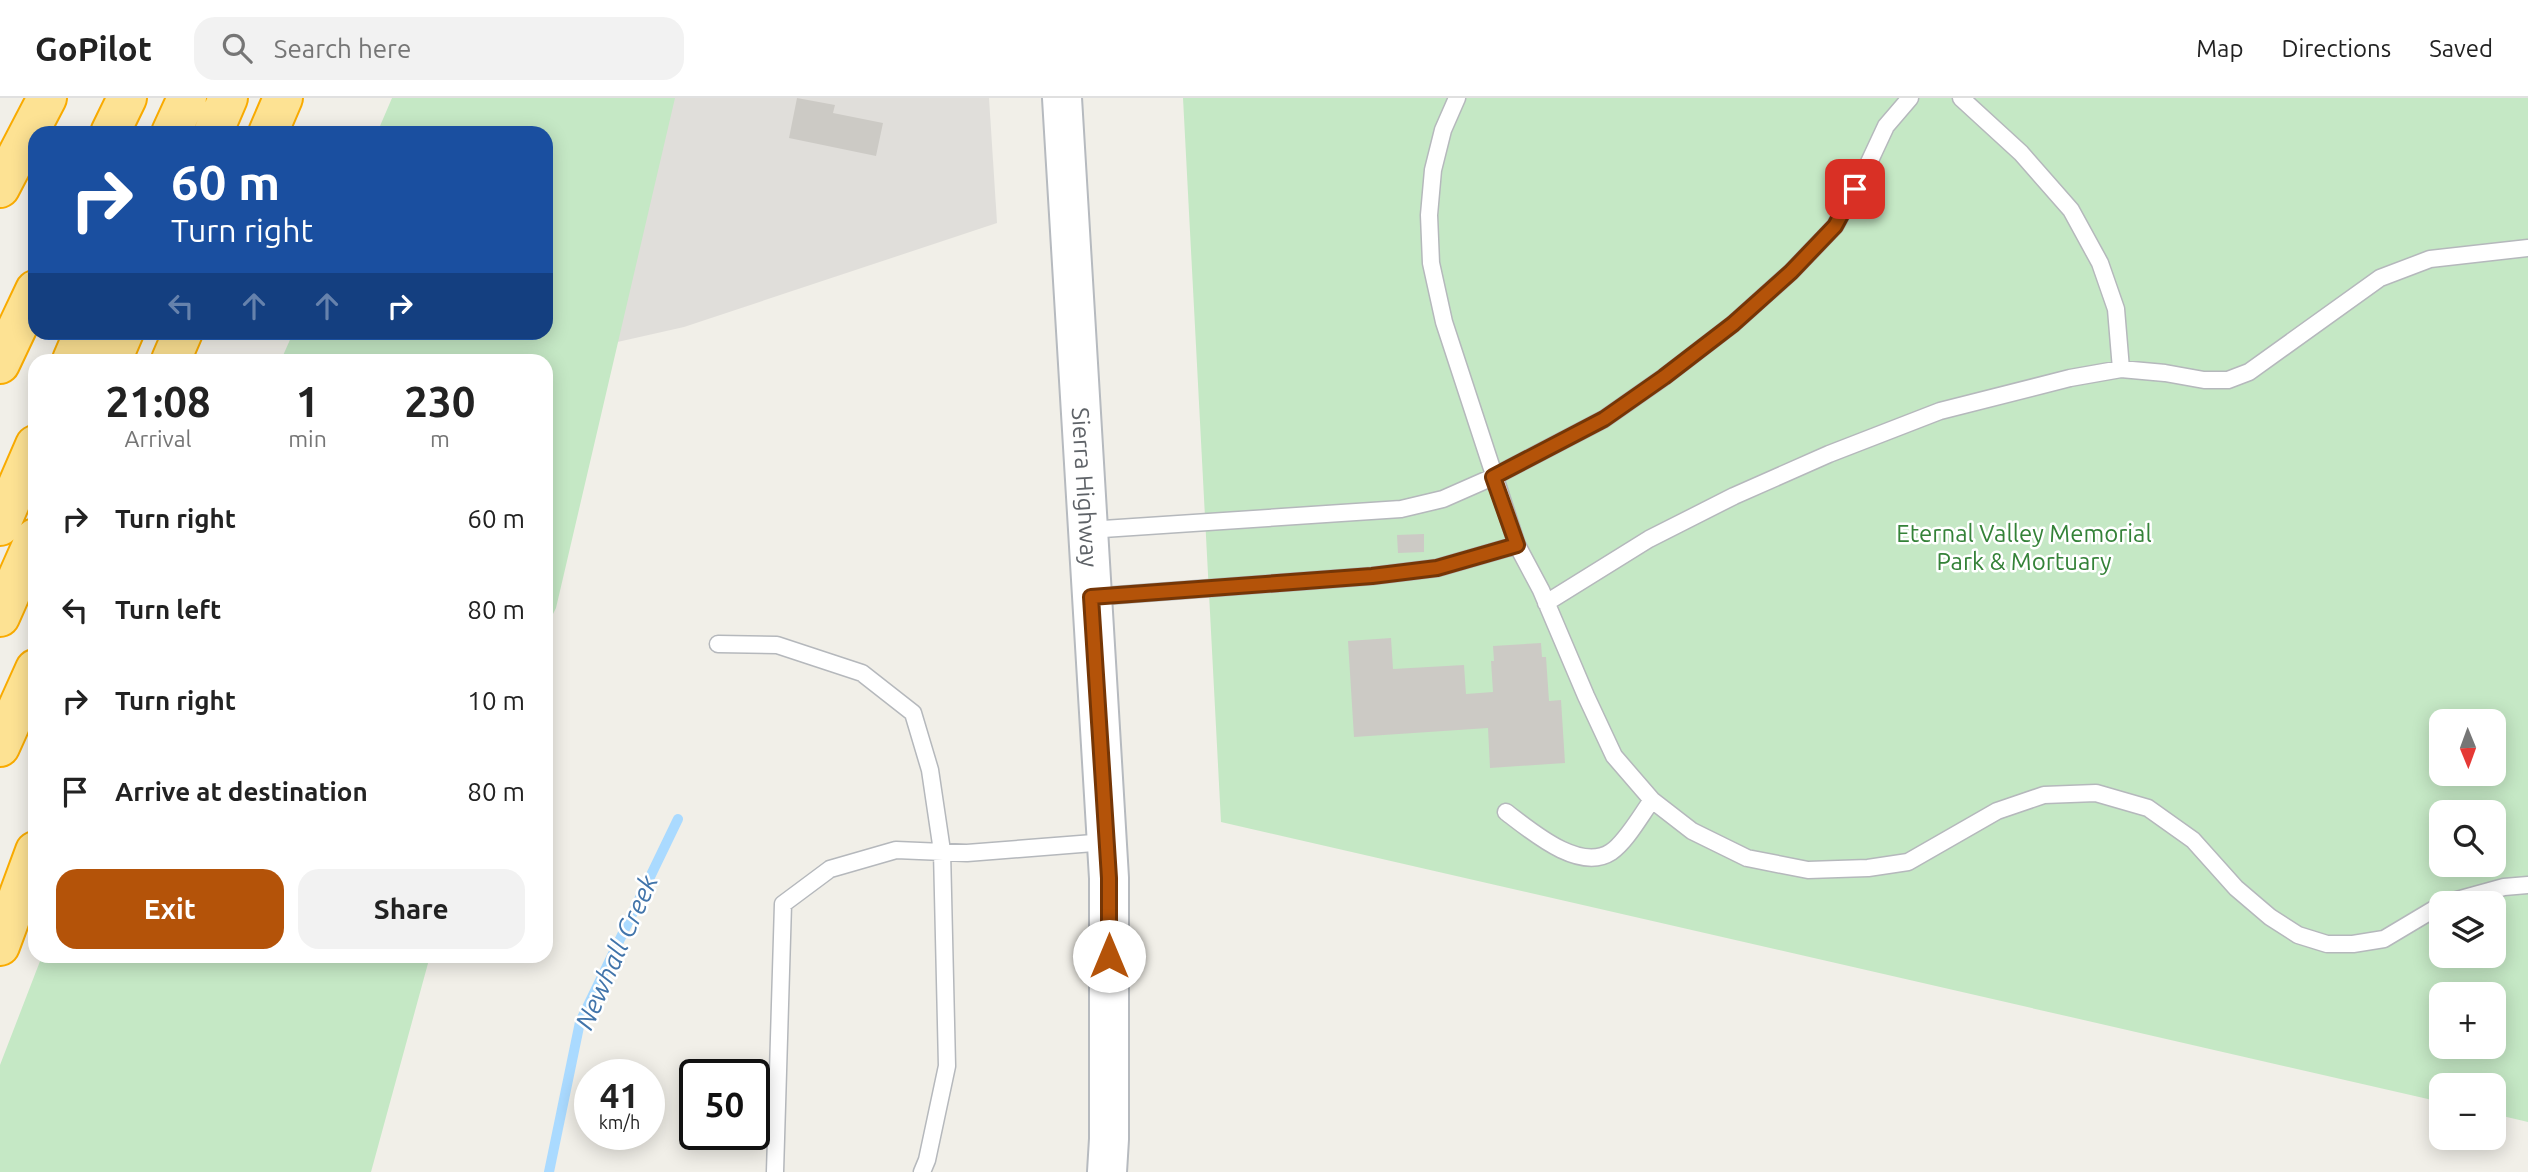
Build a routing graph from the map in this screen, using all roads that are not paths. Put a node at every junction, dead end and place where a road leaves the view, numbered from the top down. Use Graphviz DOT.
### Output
graph roads {
  1 [pos="47,98"];
  2 [pos="127,98"];
  3 [pos="187,98"];
  4 [pos="229,98"];
  5 [pos="284,98"];
  6 [pos="1062,98"];
  7 [pos="1457,98"];
  8 [pos="1910,98"];
  9 [pos="1961,98"];
  10 [pos="32,126"];
  11 [pos="113,126"];
  12 [pos="174,126"];
  13 [pos="216,126"];
  14 [pos="271,126"];
  15 [pos="28,134"];
  16 [pos="0,188"];
  17 [pos="2528,248"];
  18 [pos="28,305"];
  19 [pos="0,364"];
  20 [pos="2121,369"];
  21 [pos="28,461"];
  22 [pos="1493,477"];
  23 [pos="0,526"];
  24 [pos="1088,530"];
  25 [pos="1517,545"];
  26 [pos="28,554"];
  27 [pos="1091,597"];
  28 [pos="1546,603"];
  29 [pos="0,617"];
  30 [pos="718,644"];
  31 [pos="28,685"];
  32 [pos="0,747"];
  33 [pos="1652,800"];
  34 [pos="1506,812"];
  35 [pos="1106,842"];
  36 [pos="942,851"];
  37 [pos="28,870"];
  38 [pos="2528,885"];
  39 [pos="2490,891"];
  40 [pos="2429,913"];
  41 [pos="0,946"];
  42 [pos="775,1172"];
  43 [pos="922,1172"];
  44 [pos="1107,1172"];
  1 -- 10 [label="highway"];
  2 -- 11 [label="highway"];
  3 -- 12 [label="highway"];
  4 -- 13 [label="highway"];
  5 -- 14 [label="highway"];
  6 -- 24 [label="main road, Sierra Highway"];
  7 -- 22 [label="lane"];
  8 -- 22 [label="lane"];
  9 -- 20 [label="lane"];
  15 -- 16 [label="highway"];
  17 -- 20 [label="lane"];
  18 -- 19 [label="highway"];
  20 -- 28 [label="lane"];
  21 -- 23 [label="highway"];
  22 -- 24 [label="lane"];
  22 -- 25 [label="lane"];
  24 -- 27 [label="main road, Sierra Highway"];
  25 -- 27 [label="lane"];
  25 -- 28 [label="lane"];
  26 -- 29 [label="highway"];
  27 -- 35 [label="main road, Sierra Highway"];
  28 -- 33 [label="lane"];
  30 -- 36 [label="lane"];
  31 -- 32 [label="highway"];
  33 -- 34 [label="lane"];
  33 -- 40 [label="lane"];
  35 -- 36 [label="lane"];
  35 -- 44 [label="main road, Sierra Highway"];
  36 -- 42 [label="lane"];
  36 -- 43 [label="lane"];
  37 -- 41 [label="highway"];
  38 -- 39 [label="lane"];
}
